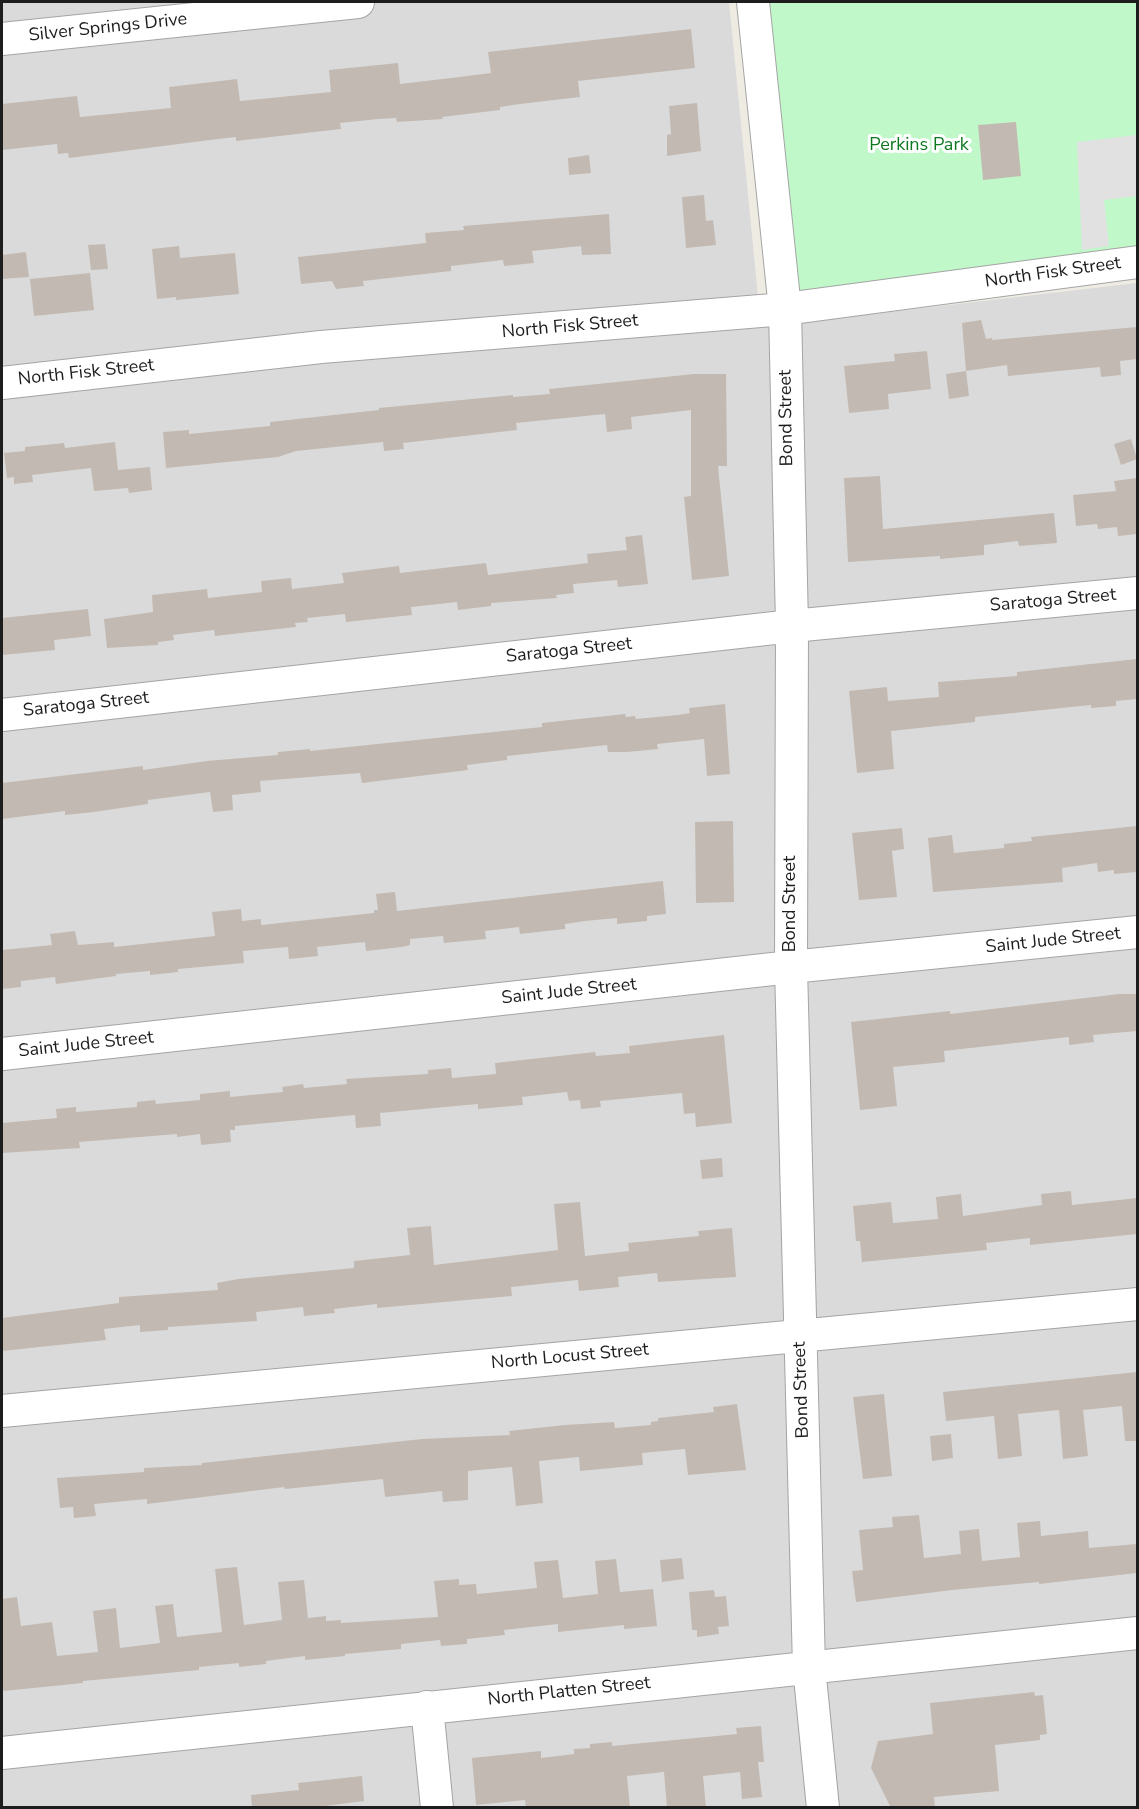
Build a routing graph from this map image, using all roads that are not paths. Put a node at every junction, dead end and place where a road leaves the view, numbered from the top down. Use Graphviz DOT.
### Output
graph roads {
  1 [pos="358,2"];
  2 [pos="753,2"];
  3 [pos="2,39"];
  4 [pos="1137,262"];
  5 [pos="785,309"];
  6 [pos="2,383"];
  7 [pos="1137,593"];
  8 [pos="792,626"];
  9 [pos="2,715"];
  10 [pos="1137,932"];
  11 [pos="791,967"];
  12 [pos="2,1054"];
  13 [pos="1137,1304"];
  14 [pos="800,1336"];
  15 [pos="2,1411"];
  16 [pos="1137,1633"];
  17 [pos="809,1667"];
  18 [pos="427,1707"];
  19 [pos="2,1753"];
  20 [pos="437,1808"];
  21 [pos="823,1808"];
  1 -- 3 [label="street, Silver Springs Drive"];
  2 -- 5 [label="street, Bond Street"];
  4 -- 5 [label="street, North Fisk Street"];
  5 -- 6 [label="street, North Fisk Street"];
  5 -- 8 [label="street, Bond Street"];
  7 -- 8 [label="street, Saratoga Street"];
  8 -- 9 [label="street, Saratoga Street"];
  8 -- 11 [label="street, Bond Street"];
  10 -- 11 [label="street, Saint Jude Street"];
  11 -- 12 [label="street, Saint Jude Street"];
  11 -- 14 [label="street, Bond Street"];
  13 -- 14 [label="street, North Locust Street"];
  14 -- 15 [label="street, North Locust Street"];
  14 -- 17 [label="street, Bond Street"];
  16 -- 17 [label="street, North Platten Street"];
  17 -- 18 [label="street, North Platten Street"];
  17 -- 21 [label="street, Bond Street"];
  18 -- 19 [label="street, North Platten Street"];
  18 -- 20 [label="street"];
}
